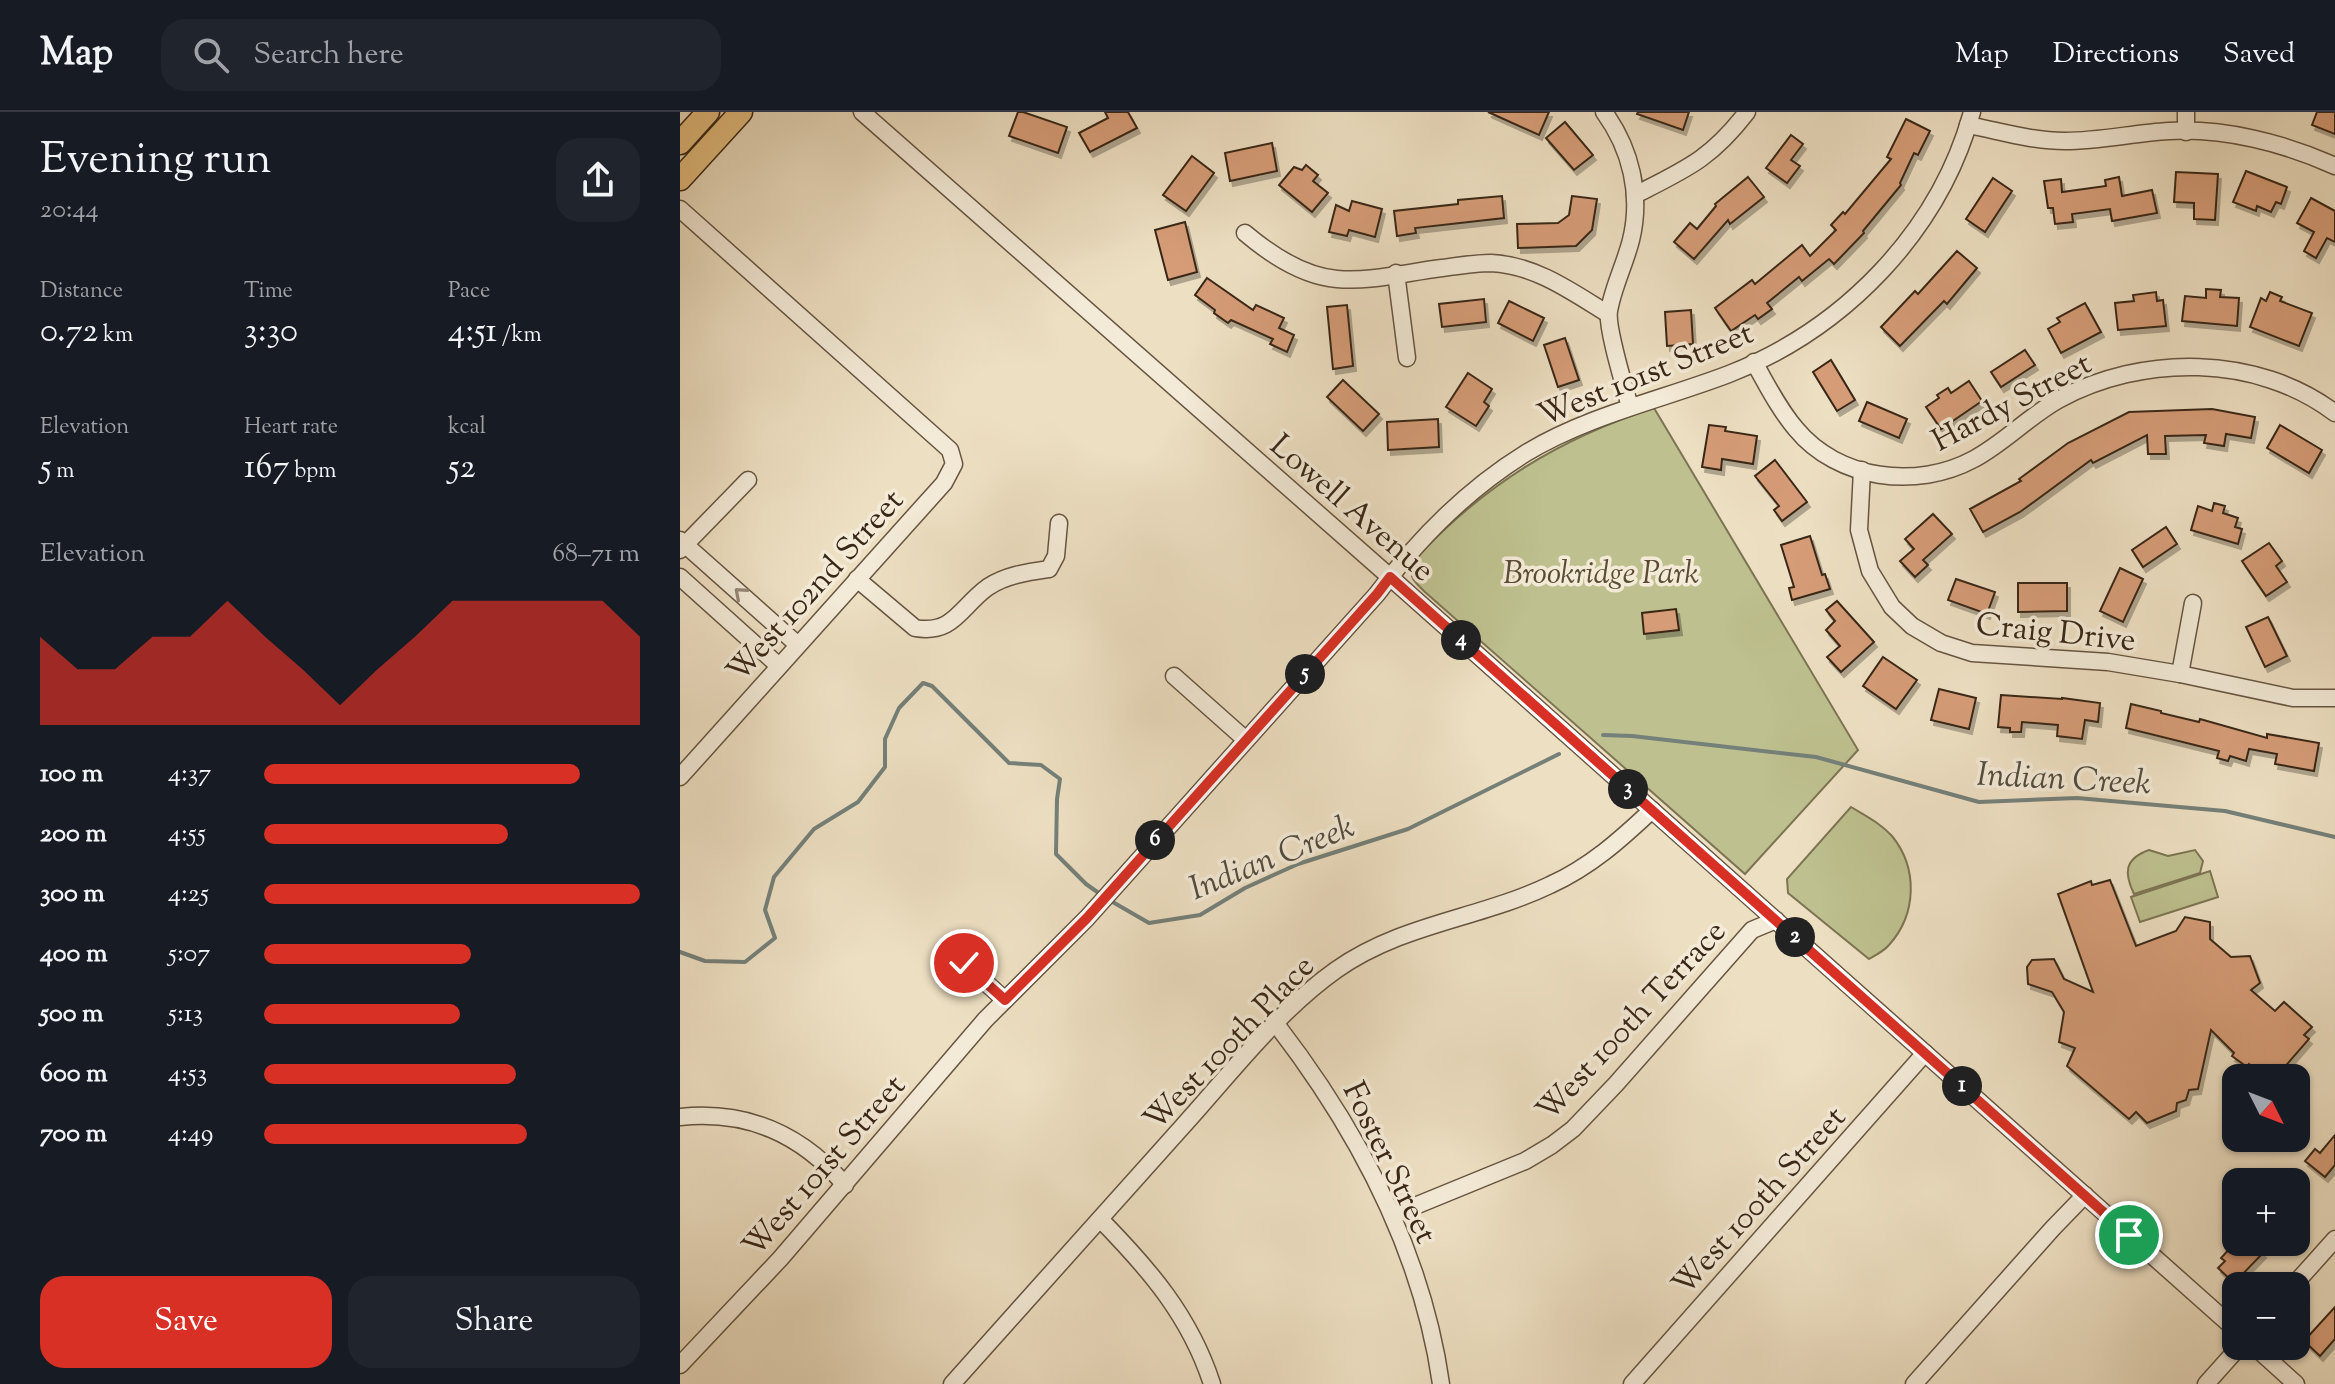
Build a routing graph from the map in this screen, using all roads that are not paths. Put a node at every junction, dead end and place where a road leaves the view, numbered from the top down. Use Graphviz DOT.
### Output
graph roads {
  1 [pos="708,112"];
  2 [pos="741,112"];
  3 [pos="862,112"];
  4 [pos="1604,112"];
  5 [pos="1747,112"];
  6 [pos="2186,112"];
  7 [pos="1970,118"];
  8 [pos="2186,132"];
  9 [pos="680,143"];
  10 [pos="2335,166"];
  11 [pos="680,179"];
  12 [pos="1635,195"];
  13 [pos="680,209"];
  14 [pos="1245,233"];
  15 [pos="1396,273"];
  16 [pos="1608,314"];
  17 [pos="1407,358"];
  18 [pos="1754,362"];
  19 [pos="1630,407"];
  20 [pos="2335,413"];
  21 [pos="1862,470"];
  22 [pos="748,480"];
  23 [pos="1059,523"];
  24 [pos="682,545"];
  25 [pos="680,577"];
  26 [pos="1390,577"];
  27 [pos="857,579"];
  28 [pos="2193,603"];
  29 [pos="798,645"];
  30 [pos="779,666"];
  31 [pos="2180,674"];
  32 [pos="1174,676"];
  33 [pos="2335,698"];
  34 [pos="1246,740"];
  35 [pos="680,777"];
  36 [pos="1652,810"];
  37 [pos="1776,920"];
  38 [pos="964,963"];
  39 [pos="1005,1000"];
  40 [pos="1276,1024"];
  41 [pos="1925,1053"];
  42 [pos="680,1117"];
  43 [pos="845,1185"];
  44 [pos="2085,1195"];
  45 [pos="1393,1215"];
  46 [pos="1100,1219"];
  47 [pos="2335,1239"];
  48 [pos="2306,1272"];
  49 [pos="2222,1317"];
  50 [pos="2227,1360"];
  51 [pos="2269,1360"];
  52 [pos="680,1365"];
  53 [pos="952,1384"];
  54 [pos="1212,1384"];
  55 [pos="1441,1384"];
  56 [pos="1632,1384"];
  57 [pos="1914,1384"];
  58 [pos="2206,1384"];
  59 [pos="2296,1384"];
  1 -- 9 [label="main road"];
  2 -- 11 [label="main road"];
  3 -- 26 [label="street, Lowell Avenue"];
  4 -- 12 [label="street"];
  5 -- 12 [label="street"];
  6 -- 8 [label="street"];
  7 -- 8 [label="street"];
  7 -- 18 [label="street, West 101st Street"];
  8 -- 10 [label="street"];
  12 -- 16 [label="street"];
  13 -- 27 [label="street, West 102nd Street"];
  14 -- 15 [label="street"];
  15 -- 16 [label="street"];
  15 -- 17 [label="street"];
  16 -- 19 [label="street"];
  18 -- 19 [label="street, West 101st Street"];
  18 -- 21 [label="street, Hardy Street"];
  19 -- 26 [label="street, West 101st Street"];
  20 -- 21 [label="street, Hardy Street"];
  21 -- 31 [label="street, Craig Drive"];
  22 -- 24 [label="street"];
  23 -- 27 [label="street"];
  29 -- 24 [label="street, one-way"];
  25 -- 30 [label="street"];
  26 -- 34 [label="street, West 101st Street"];
  26 -- 36 [label="street, Lowell Avenue"];
  27 -- 29 [label="street, West 102nd Street"];
  28 -- 31 [label="street"];
  29 -- 30 [label="street, West 102nd Street"];
  30 -- 35 [label="street, West 102nd Street"];
  31 -- 33 [label="street, Craig Drive"];
  32 -- 34 [label="street"];
  34 -- 39 [label="street, West 101st Street"];
  36 -- 37 [label="street, Lowell Avenue"];
  36 -- 40 [label="street, West 100th Place"];
  37 -- 41 [label="street, Lowell Avenue"];
  37 -- 45 [label="street, West 100th Terrace"];
  38 -- 39 [label="street"];
  39 -- 43 [label="street, West 101st Street"];
  40 -- 45 [label="street, Foster Street"];
  40 -- 46 [label="street, West 100th Place"];
  41 -- 44 [label="street, Lowell Avenue"];
  41 -- 56 [label="street, West 100th Street"];
  42 -- 43 [label="street"];
  43 -- 52 [label="street, West 101st Street"];
  44 -- 49 [label="street, Lowell Avenue"];
  44 -- 57 [label="street"];
  45 -- 55 [label="street, Foster Street"];
  46 -- 53 [label="street, West 100th Place"];
  46 -- 54 [label="street"];
  47 -- 48 [label="street"];
  50 -- 58 [label="street"];
  51 -- 59 [label="street"];
}
